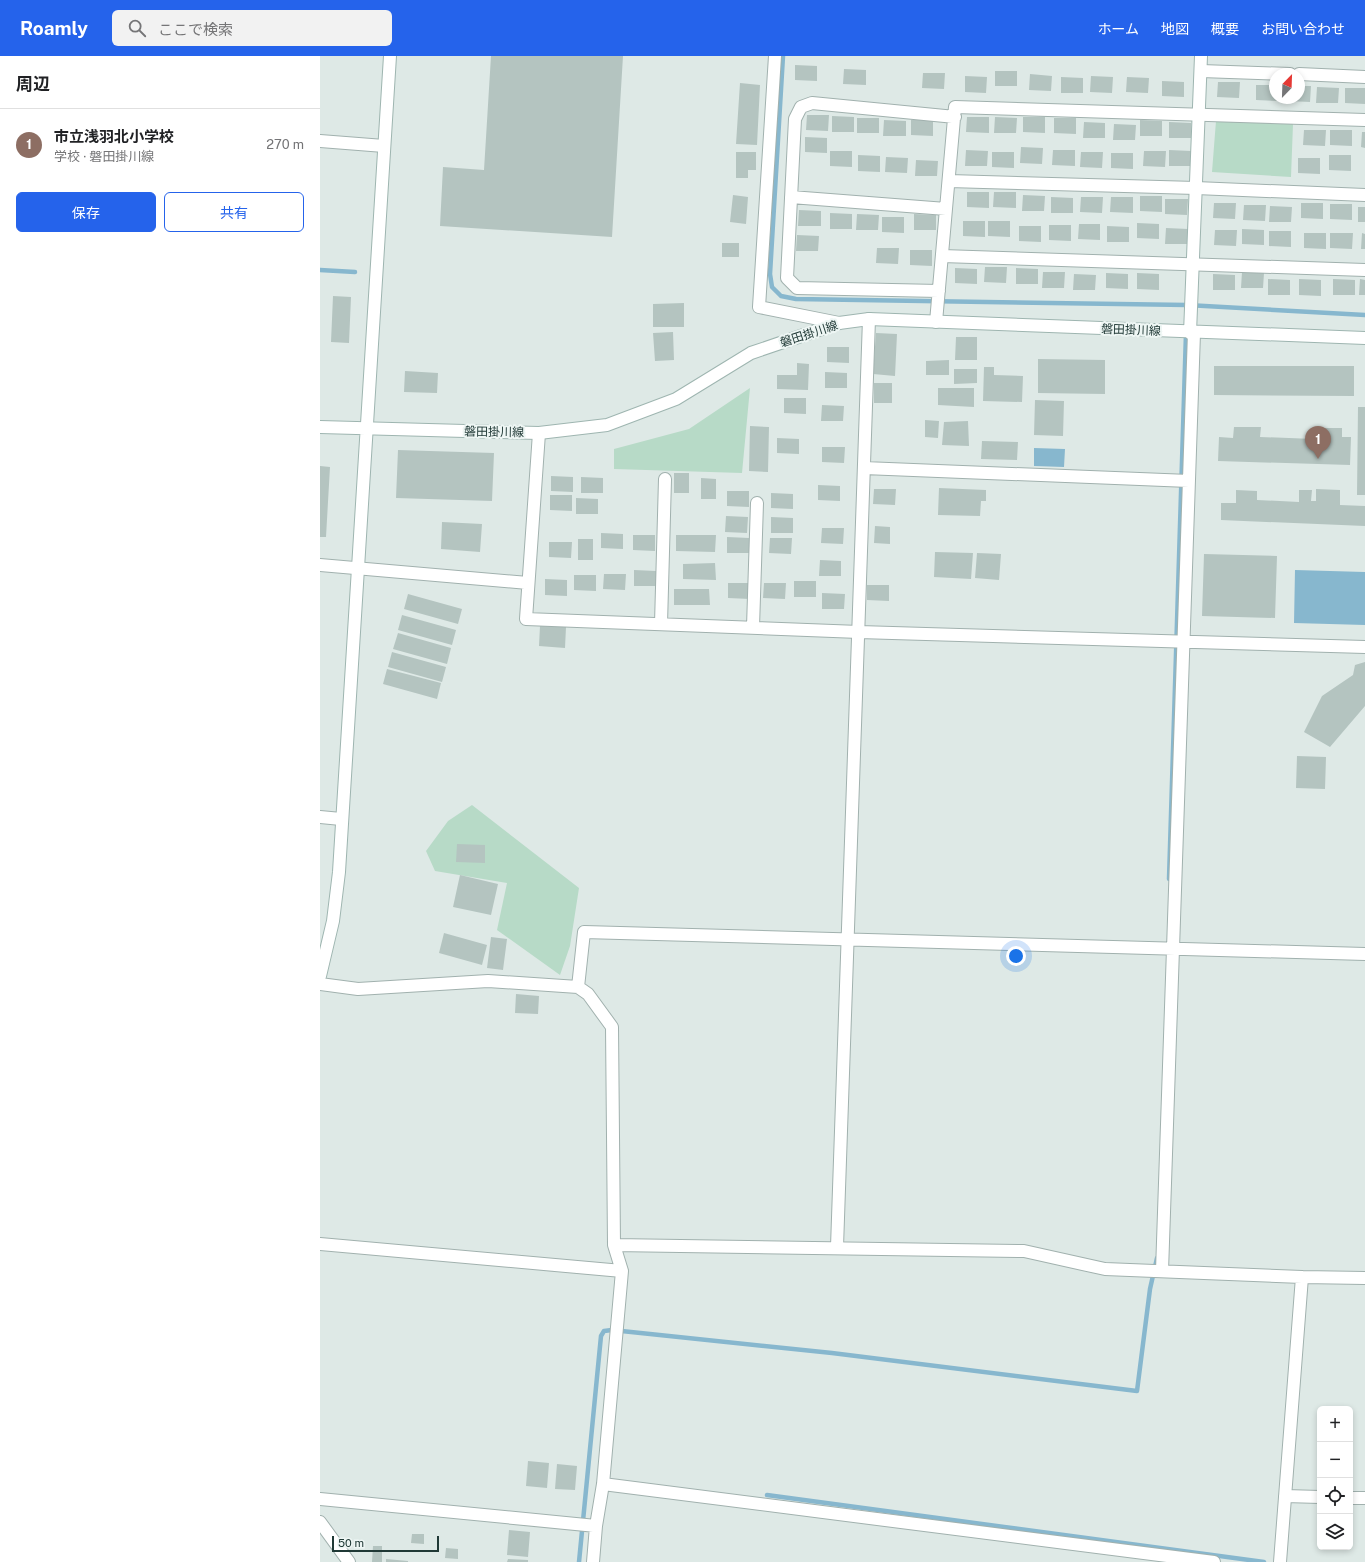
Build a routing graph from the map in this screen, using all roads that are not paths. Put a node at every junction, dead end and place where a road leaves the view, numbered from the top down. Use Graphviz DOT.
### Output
graph roads {
  1 [pos="390,56"];
  2 [pos="775,56"];
  3 [pos="1202,56"];
  4 [pos="1201,71"];
  5 [pos="1269,73"];
  6 [pos="1305,74"];
  7 [pos="1365,77"];
  8 [pos="1199,114"];
  9 [pos="954,117"];
  10 [pos="1365,120"];
  11 [pos="320,141"];
  12 [pos="384,146"];
  13 [pos="949,181"];
  14 [pos="1196,188"];
  15 [pos="1365,196"];
  16 [pos="791,197"];
  17 [pos="946,209"];
  18 [pos="942,256"];
  19 [pos="1193,264"];
  20 [pos="1365,270"];
  21 [pos="939,292"];
  22 [pos="869,319"];
  23 [pos="936,322"];
  24 [pos="839,323"];
  25 [pos="1192,333"];
  26 [pos="1365,338"];
  27 [pos="320,427"];
  28 [pos="366,429"];
  29 [pos="539,433"];
  30 [pos="864,468"];
  31 [pos="666,479"];
  32 [pos="1189,481"];
  33 [pos="757,503"];
  34 [pos="320,565"];
  35 [pos="358,569"];
  36 [pos="528,583"];
  37 [pos="661,624"];
  38 [pos="753,627"];
  39 [pos="859,632"];
  40 [pos="1182,642"];
  41 [pos="1365,647"];
  42 [pos="320,817"];
  43 [pos="341,819"];
  44 [pos="848,938"];
  45 [pos="1174,948"];
  46 [pos="1365,954"];
  47 [pos="320,976"];
  48 [pos="320,984"];
  49 [pos="578,987"];
  50 [pos="320,1244"];
  51 [pos="614,1245"];
  52 [pos="837,1247"];
  53 [pos="622,1271"];
  54 [pos="1162,1271"];
  55 [pos="1302,1277"];
  56 [pos="1365,1278"];
  57 [pos="603,1484"];
  58 [pos="1285,1496"];
  59 [pos="1317,1497"];
  60 [pos="1353,1498"];
  61 [pos="1365,1498"];
  62 [pos="320,1499"];
  63 [pos="320,1522"];
  64 [pos="596,1526"];
  65 [pos="349,1562"];
  66 [pos="593,1562"];
  67 [pos="1214,1562"];
  68 [pos="1280,1562"];
  1 -- 12 [label="street"];
  2 -- 24 [label="street"];
  3 -- 4 [label="street"];
  4 -- 5 [label="street"];
  4 -- 8 [label="street"];
  6 -- 7 [label="street"];
  8 -- 9 [label="street"];
  8 -- 10 [label="street"];
  8 -- 14 [label="street"];
  9 -- 13 [label="street"];
  9 -- 16 [label="street"];
  11 -- 12 [label="street"];
  12 -- 28 [label="street"];
  13 -- 14 [label="street"];
  13 -- 17 [label="street"];
  14 -- 15 [label="street"];
  14 -- 19 [label="street"];
  16 -- 17 [label="street"];
  16 -- 21 [label="street"];
  17 -- 18 [label="street"];
  18 -- 19 [label="street"];
  18 -- 21 [label="street"];
  19 -- 20 [label="street"];
  19 -- 25 [label="street"];
  21 -- 23 [label="street"];
  22 -- 23 [label="street, 磐田掛川線"];
  22 -- 24 [label="street, 磐田掛川線"];
  22 -- 30 [label="street"];
  23 -- 25 [label="street, 磐田掛川線"];
  24 -- 29 [label="street, 磐田掛川線"];
  25 -- 26 [label="street, 磐田掛川線"];
  25 -- 32 [label="street"];
  27 -- 28 [label="street, 磐田掛川線"];
  28 -- 29 [label="street, 磐田掛川線"];
  28 -- 35 [label="street"];
  29 -- 36 [label="street"];
  30 -- 32 [label="street"];
  30 -- 39 [label="street"];
  31 -- 37 [label="street"];
  32 -- 40 [label="street"];
  33 -- 38 [label="street"];
  34 -- 35 [label="street"];
  35 -- 36 [label="street"];
  35 -- 43 [label="street"];
  36 -- 37 [label="street"];
  37 -- 38 [label="street"];
  38 -- 39 [label="street"];
  39 -- 40 [label="street"];
  39 -- 44 [label="street"];
  40 -- 41 [label="street"];
  40 -- 45 [label="street"];
  42 -- 43 [label="street"];
  43 -- 47 [label="street"];
  44 -- 45 [label="street"];
  44 -- 49 [label="street"];
  44 -- 52 [label="street"];
  45 -- 46 [label="street"];
  45 -- 54 [label="street"];
  48 -- 49 [label="street"];
  49 -- 51 [label="street"];
  50 -- 53 [label="street"];
  51 -- 52 [label="street"];
  51 -- 53 [label="street"];
  52 -- 54 [label="street"];
  53 -- 57 [label="street"];
  54 -- 55 [label="street"];
  55 -- 56 [label="street"];
  55 -- 58 [label="street"];
  57 -- 64 [label="street"];
  57 -- 67 [label="street"];
  58 -- 59 [label="street"];
  58 -- 68 [label="street"];
  60 -- 61 [label="street"];
  62 -- 64 [label="street"];
  63 -- 65 [label="street"];
  64 -- 66 [label="street"];
}
